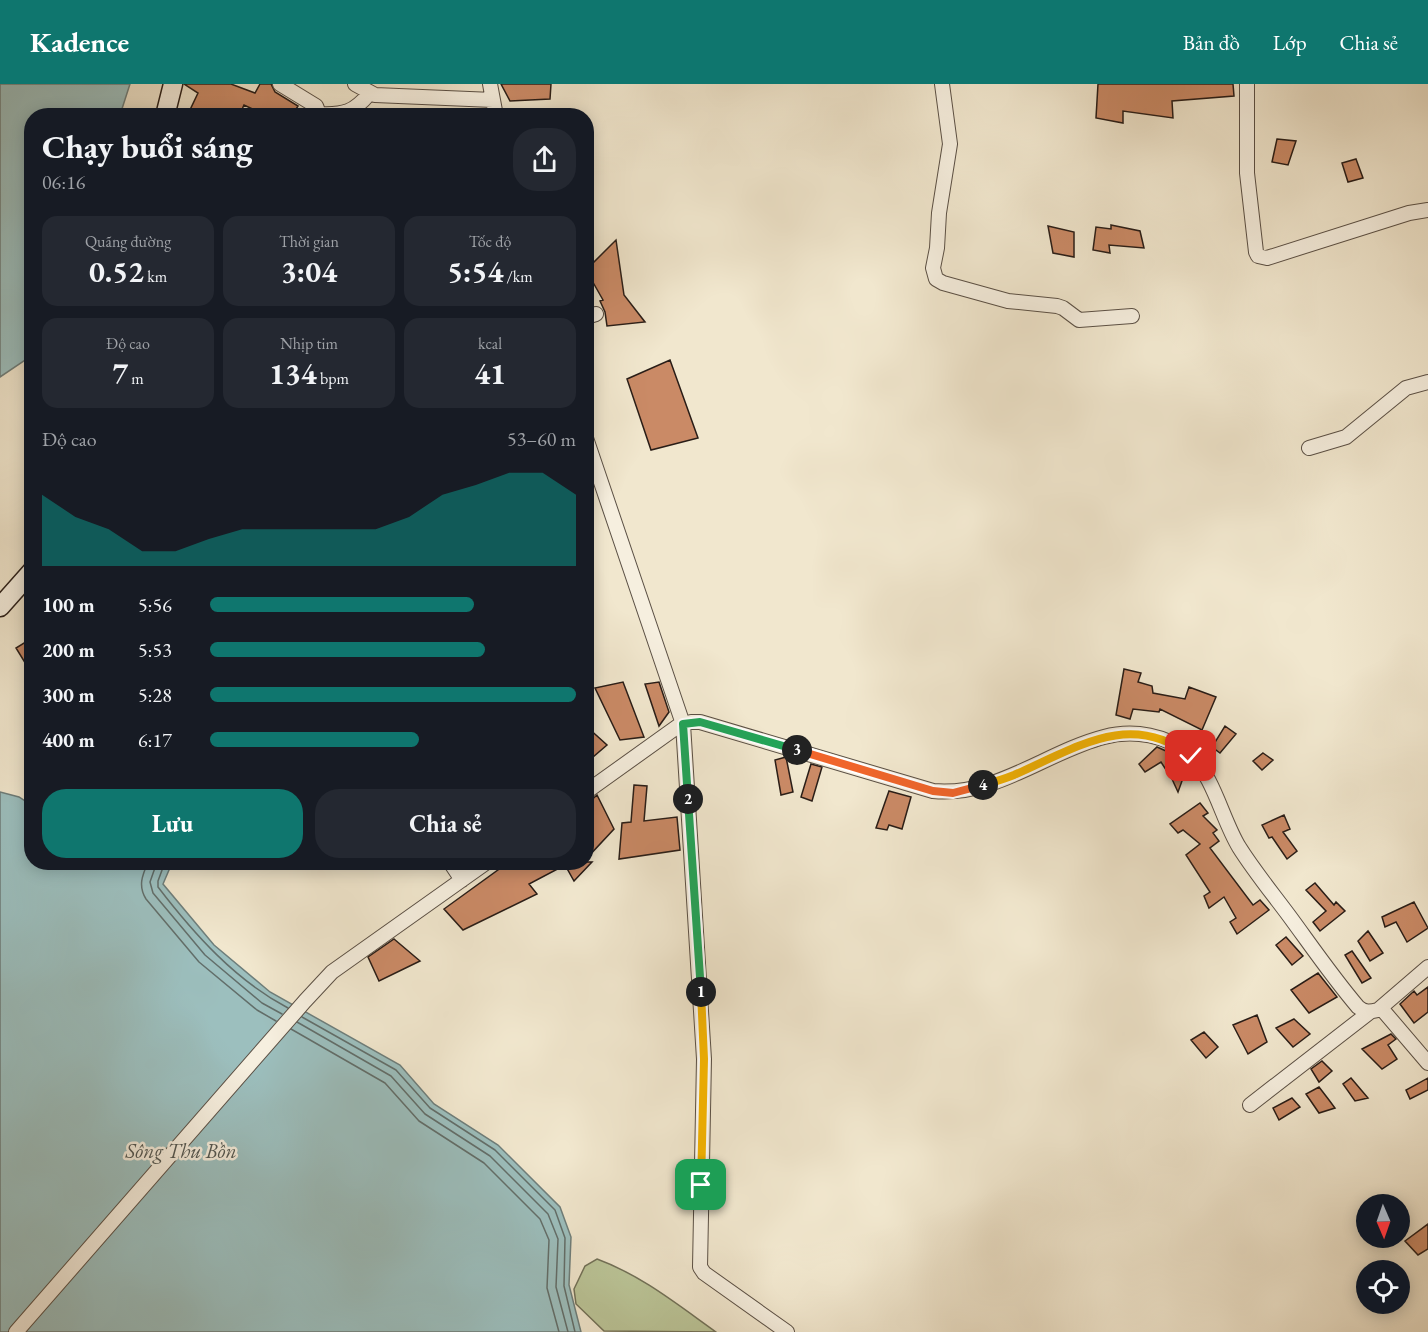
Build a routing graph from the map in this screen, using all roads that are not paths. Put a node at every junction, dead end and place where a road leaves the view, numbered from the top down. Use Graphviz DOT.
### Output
graph roads {
  1 [pos="173,84"];
  2 [pos="280,84"];
  3 [pos="355,84"];
  4 [pos="490,84"];
  5 [pos="942,84"];
  6 [pos="1247,84"];
  7 [pos="369,94"];
  8 [pos="493,100"];
  9 [pos="167,108"];
  10 [pos="317,108"];
  11 [pos="356,108"];
  12 [pos="494,108"];
  13 [pos="1428,210"];
  14 [pos="1132,316"];
  15 [pos="1428,382"];
  16 [pos="1309,448"];
  17 [pos="594,462"];
  18 [pos="24,580"];
  19 [pos="0,607"];
  20 [pos="683,724"];
  21 [pos="594,786"];
  22 [pos="455,870"];
  23 [pos="476,870"];
  24 [pos="462,880"];
  25 [pos="1428,968"];
  26 [pos="1375,1010"];
  27 [pos="1428,1063"];
  28 [pos="1250,1105"];
  29 [pos="16,1332"];
  30 [pos="787,1332"];
  1 -- 9 [label="street"];
  2 -- 10 [label="street"];
  3 -- 7 [label="street"];
  4 -- 8 [label="street"];
  5 -- 14 [label="street"];
  6 -- 13 [label="street"];
  7 -- 8 [label="street"];
  7 -- 11 [label="street"];
  8 -- 12 [label="street"];
  15 -- 16 [label="street"];
  17 -- 20 [label="street"];
  18 -- 19 [label="street"];
  20 -- 21 [label="street"];
  20 -- 26 [label="street"];
  20 -- 30 [label="street"];
  22 -- 24 [label="street"];
  23 -- 24 [label="street"];
  24 -- 29 [label="street"];
  25 -- 26 [label="street"];
  26 -- 27 [label="street"];
  26 -- 28 [label="street"];
}
